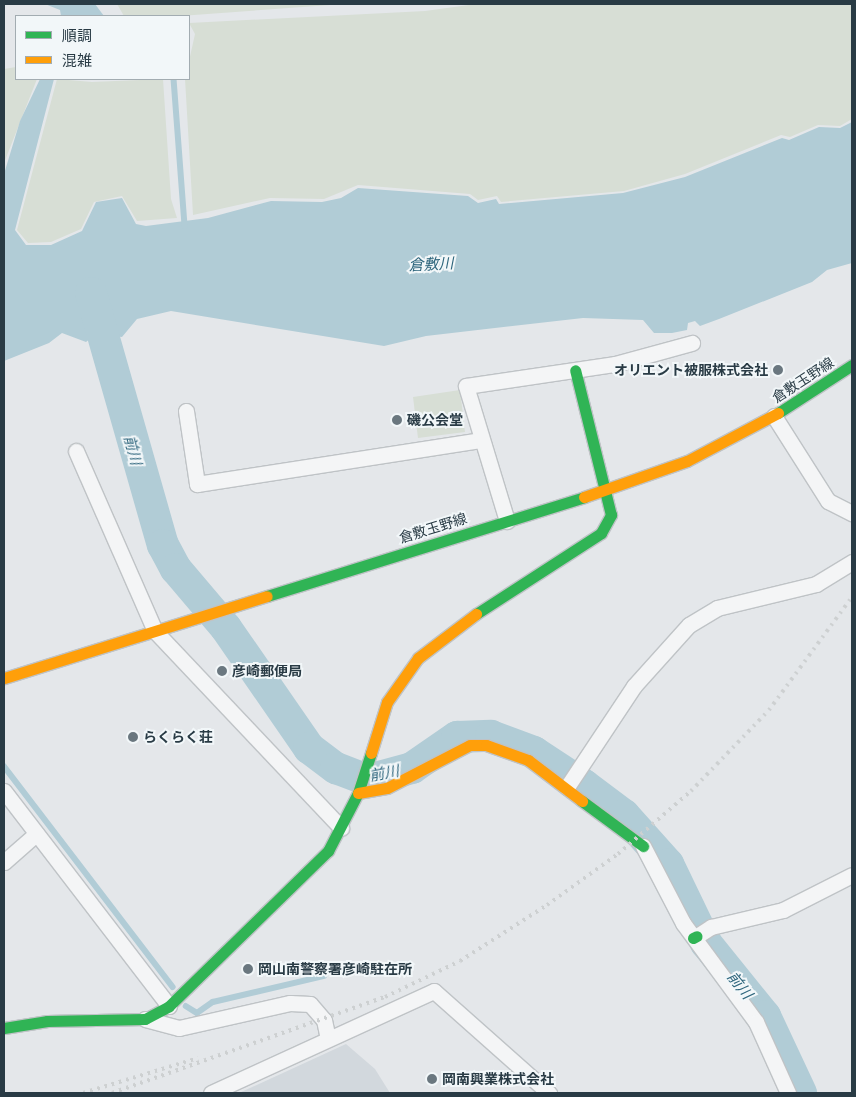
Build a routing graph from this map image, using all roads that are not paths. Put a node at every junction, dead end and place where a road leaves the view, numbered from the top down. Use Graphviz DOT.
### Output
graph roads {
  1 [pos="692,343"];
  2 [pos="852,365"];
  3 [pos="575,370"];
  4 [pos="186,411"];
  5 [pos="774,416"];
  6 [pos="482,440"];
  7 [pos="76,451"];
  8 [pos="606,490"];
  9 [pos="852,513"];
  10 [pos="507,521"];
  11 [pos="852,562"];
  12 [pos="155,631"];
  13 [pos="4,678"];
  14 [pos="360,783"];
  15 [pos="568,786"];
  16 [pos="4,791"];
  17 [pos="341,828"];
  18 [pos="36,834"];
  19 [pos="644,846"];
  20 [pos="4,862"];
  21 [pos="852,875"];
  22 [pos="699,934"];
  23 [pos="169,1006"];
  24 [pos="145,1019"];
  25 [pos="4,1028"];
  26 [pos="328,1039"];
  27 [pos="211,1093"];
  28 [pos="549,1093"];
  29 [pos="788,1093"];
  1 -- 3 [label="street"];
  2 -- 5 [label="street, 倉敷玉野線"];
  3 -- 6 [label="street"];
  3 -- 8 [label="street"];
  4 -- 6 [label="street"];
  5 -- 8 [label="street, 倉敷玉野線"];
  5 -- 9 [label="street"];
  6 -- 10 [label="street"];
  7 -- 12 [label="street"];
  8 -- 10 [label="street, 倉敷玉野線"];
  8 -- 14 [label="street"];
  10 -- 12 [label="street, 倉敷玉野線"];
  11 -- 15 [label="street"];
  12 -- 13 [label="street, 倉敷玉野線"];
  12 -- 17 [label="street"];
  14 -- 15 [label="street"];
  14 -- 17 [label="street"];
  15 -- 19 [label="street"];
  16 -- 18 [label="street"];
  17 -- 23 [label="street"];
  18 -- 20 [label="street"];
  18 -- 23 [label="street"];
  19 -- 22 [label="street"];
  21 -- 22 [label="street"];
  22 -- 29 [label="street"];
  23 -- 24 [label="street"];
  24 -- 25 [label="street"];
  24 -- 26 [label="street"];
  26 -- 27 [label="street"];
  26 -- 28 [label="street"];
}
